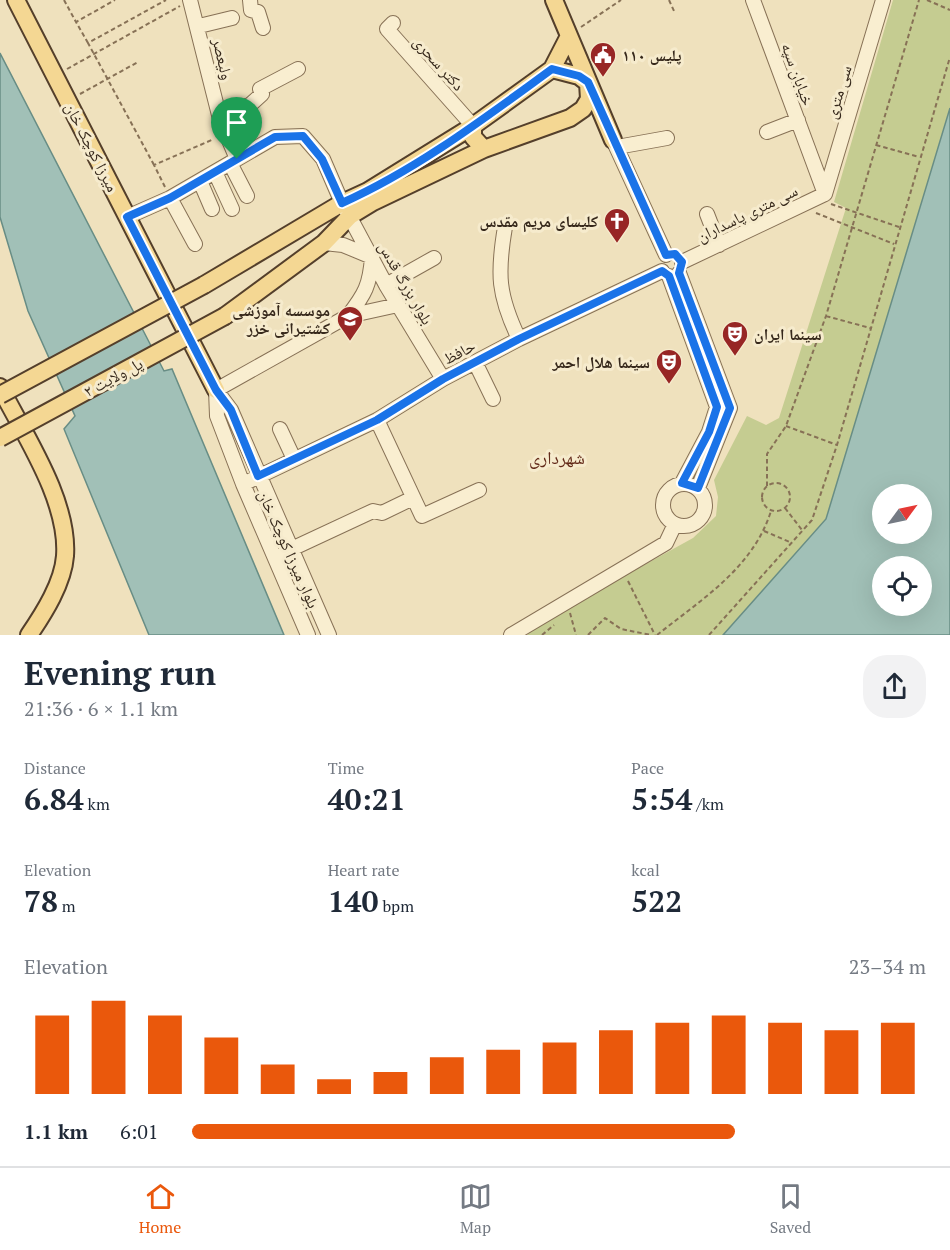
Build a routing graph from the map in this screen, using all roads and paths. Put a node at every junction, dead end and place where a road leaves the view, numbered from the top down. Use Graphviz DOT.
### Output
graph roads {
  1 [pos="16,0"];
  2 [pos="64,0"];
  3 [pos="115,0"];
  4 [pos="166,0"];
  5 [pos="249,0"];
  6 [pos="554,0"];
  7 [pos="621,0"];
  8 [pos="669,0"];
  9 [pos="753,0"];
  10 [pos="883,0"];
  11 [pos="919,0"];
  12 [pos="927,0"];
  13 [pos="185,3"];
  14 [pos="950,10"];
  15 [pos="674,11"];
  16 [pos="232,18"];
  17 [pos="76,21"];
  18 [pos="393,23"];
  19 [pos="199,26"];
  20 [pos="263,28"];
  21 [pos="569,36"];
  22 [pos="88,43"];
  23 [pos="95,54"];
  24 [pos="950,57"];
  25 [pos="138,62"];
  26 [pos="298,69"];
  27 [pos="552,69"];
  28 [pos="56,75"];
  29 [pos="108,78"];
  30 [pos="588,82"];
  31 [pos="68,100"];
  32 [pos="570,118"];
  33 [pos="220,120"];
  34 [pos="798,120"];
  35 [pos="473,126"];
  36 [pos="767,132"];
  37 [pos="226,134"];
  38 [pos="667,138"];
  39 [pos="615,143"];
  40 [pos="876,145"];
  41 [pos="484,149"];
  42 [pos="920,157"];
  43 [pos="234,161"];
  44 [pos="154,165"];
  45 [pos="215,172"];
  46 [pos="200,181"];
  47 [pos="248,196"];
  48 [pos="820,196"];
  49 [pos="170,198"];
  50 [pos="345,207"];
  51 [pos="799,207"];
  52 [pos="212,209"];
  53 [pos="232,209"];
  54 [pos="857,211"];
  55 [pos="707,214"];
  56 [pos="127,217"];
  57 [pos="505,227"];
  58 [pos="852,227"];
  59 [pos="899,227"];
  60 [pos="324,243"];
  61 [pos="195,244"];
  62 [pos="894,244"];
  63 [pos="719,245"];
  64 [pos="372,257"];
  65 [pos="434,258"];
  66 [pos="673,271"];
  67 [pos="386,285"];
  68 [pos="398,305"];
  69 [pos="348,315"];
  70 [pos="826,316"];
  71 [pos="870,328"];
  72 [pos="519,339"];
  73 [pos="475,363"];
  74 [pos="443,379"];
  75 [pos="0,387"];
  76 [pos="216,390"];
  77 [pos="0,395"];
  78 [pos="493,399"];
  79 [pos="377,420"];
  80 [pos="786,426"];
  81 [pos="279,429"];
  82 [pos="0,438"];
  83 [pos="837,445"];
  84 [pos="294,459"];
  85 [pos="258,476"];
  86 [pos="243,483"];
  87 [pos="682,483"];
  88 [pos="767,486"];
  89 [pos="698,488"];
  90 [pos="479,490"];
  91 [pos="413,498"];
  92 [pos="785,508"];
  93 [pos="771,511"];
  94 [pos="675,524"];
  95 [pos="764,531"];
  96 [pos="802,531"];
  97 [pos="792,543"];
  98 [pos="292,549"];
  99 [pos="275,557"];
  100 [pos="622,569"];
  101 [pos="567,602"];
  102 [pos="323,621"];
  103 [pos="307,632"];
  104 [pos="29,635"];
  105 [pos="329,635"];
  106 [pos="511,635"];
  107 [pos="576,635"];
  108 [pos="588,635"];
  109 [pos="651,635"];
  110 [pos="656,635"];
  111 [pos="709,635"];
  1 -- 28 [label="main road, میرزا کوچک خان"];
  2 -- 17 [label="path"];
  3 -- 17 [label="path"];
  4 -- 22 [label="path"];
  5 -- 20 [label="street"];
  6 -- 21 [label="main road"];
  7 -- 21 [label="path"];
  8 -- 15 [label="path"];
  9 -- 34 [label="street, خیابان سپه"];
  10 -- 48 [label="street, سی متری"];
  11 -- 40 [label="path"];
  12 -- 14 [label="path"];
  13 -- 19 [label="street, ولیعصر"];
  13 -- 23 [label="path"];
  16 -- 19 [label="street"];
  17 -- 22 [label="path"];
  18 -- 35 [label="street, دکتر سحری"];
  19 -- 33 [label="street, ولیعصر"];
  21 -- 27 [label="main road"];
  21 -- 30 [label="main road"];
  22 -- 23 [label="path"];
  23 -- 28 [label="path"];
  23 -- 29 [label="path"];
  24 -- 42 [label="path"];
  25 -- 29 [label="path"];
  26 -- 33 [label="street"];
  27 -- 30 [label="main road"];
  27 -- 35 [label="main road"];
  28 -- 31 [label="main road, میرزا کوچک خان"];
  29 -- 31 [label="path"];
  29 -- 44 [label="path"];
  30 -- 32 [label="main road"];
  30 -- 39 [label="main road"];
  31 -- 56 [label="main road, میرزا کوچک خان"];
  32 -- 39 [label="main road"];
  32 -- 41 [label="main road"];
  33 -- 37 [label="street, ولیعصر"];
  34 -- 36 [label="street"];
  34 -- 48 [label="street, خیابان سپه"];
  35 -- 41 [label="main road"];
  35 -- 50 [label="main road"];
  37 -- 43 [label="street, ولیعصر"];
  37 -- 44 [label="path"];
  38 -- 39 [label="street"];
  39 -- 66 [label="street"];
  40 -- 42 [label="path"];
  40 -- 54 [label="path"];
  41 -- 50 [label="main road"];
  42 -- 59 [label="path"];
  43 -- 45 [label="street"];
  43 -- 47 [label="street, ولیعصر"];
  43 -- 50 [label="street, بلوار بزرگ قدس"];
  44 -- 49 [label="path"];
  45 -- 46 [label="street"];
  45 -- 53 [label="street"];
  46 -- 49 [label="street"];
  46 -- 52 [label="street"];
  48 -- 51 [label="street, سی متری پاسداران"];
  48 -- 54 [label="path"];
  49 -- 56 [label="street"];
  49 -- 61 [label="street"];
  50 -- 60 [label="main road, پل ولایت ۲"];
  50 -- 64 [label="street, بلوار بزرگ قدس"];
  50 -- 77 [label="main road, bridge"];
  51 -- 58 [label="path"];
  51 -- 63 [label="street, سی متری پاسداران"];
  54 -- 58 [label="path"];
  54 -- 59 [label="path"];
  55 -- 63 [label="street"];
  56 -- 76 [label="main road, میرزا کوچک خان"];
  57 -- 72 [label="street"];
  58 -- 62 [label="path"];
  58 -- 70 [label="path"];
  59 -- 62 [label="path"];
  60 -- 64 [label="street"];
  60 -- 82 [label="main road, پل ولایت ۲, bridge"];
  62 -- 71 [label="path"];
  63 -- 66 [label="street, سی متری پاسداران"];
  64 -- 67 [label="street, بلوار بزرگ قدس"];
  64 -- 69 [label="street"];
  65 -- 67 [label="street"];
  66 -- 72 [label="street, حافظ"];
  66 -- 87 [label="street"];
  66 -- 89 [label="street"];
  67 -- 68 [label="street, بلوار بزرگ قدس"];
  68 -- 69 [label="street"];
  68 -- 74 [label="street, بلوار بزرگ قدس"];
  69 -- 76 [label="street"];
  70 -- 71 [label="path"];
  70 -- 80 [label="path"];
  71 -- 83 [label="path"];
  72 -- 73 [label="street, حافظ"];
  73 -- 74 [label="street, حافظ"];
  73 -- 78 [label="street"];
  74 -- 79 [label="street, حافظ"];
  75 -- 104 [label="main road"];
  76 -- 85 [label="street, بلوار میرزا کوچک خان"];
  76 -- 86 [label="street, بلوار میرزا کوچک خان"];
  79 -- 84 [label="street, حافظ"];
  79 -- 91 [label="street"];
  80 -- 83 [label="path"];
  80 -- 88 [label="path"];
  81 -- 84 [label="street"];
  83 -- 96 [label="path"];
  84 -- 85 [label="street, حافظ"];
  85 -- 86 [label="street, حافظ"];
  85 -- 98 [label="street, بلوار میرزا کوچک خان"];
  86 -- 99 [label="street, بلوار میرزا کوچک خان"];
  87 -- 89 [label="street"];
  87 -- 94 [label="street"];
  88 -- 92 [label="path"];
  88 -- 93 [label="path"];
  89 -- 94 [label="street"];
  90 -- 91 [label="street"];
  91 -- 98 [label="street"];
  92 -- 93 [label="path"];
  92 -- 96 [label="path"];
  93 -- 95 [label="path"];
  94 -- 100 [label="street"];
  95 -- 97 [label="path"];
  95 -- 110 [label="path"];
  96 -- 97 [label="path"];
  97 -- 111 [label="path"];
  98 -- 99 [label="street"];
  98 -- 102 [label="street, بلوار میرزا کوچک خان"];
  99 -- 103 [label="street, بلوار میرزا کوچک خان"];
  100 -- 101 [label="street"];
  100 -- 110 [label="path"];
  101 -- 106 [label="street"];
  101 -- 107 [label="path"];
  102 -- 103 [label="street"];
  102 -- 105 [label="street, بلوار میرزا کوچک خان"];
  108 -- 109 [label="path"];
}
